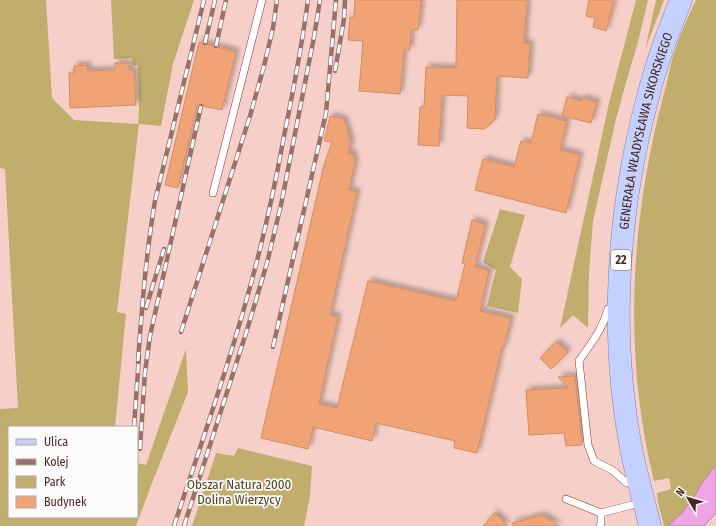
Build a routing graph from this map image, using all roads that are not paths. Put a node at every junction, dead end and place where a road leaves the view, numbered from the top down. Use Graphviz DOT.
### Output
graph roads {
  1 [pos="262,0"];
  2 [pos="668,0"];
  3 [pos="681,0"];
  4 [pos="213,193"];
  5 [pos="608,309"];
  6 [pos="627,483"];
  7 [pos="566,499"];
  8 [pos="601,513"];
  9 [pos="635,516"];
  10 [pos="600,526"];
  11 [pos="650,526"];
  1 -- 4 [label="lane"];
  2 -- 5 [label="main road, GENERAŁA WŁADYSŁAWA SIKORSKIEGO / 22"];
  3 -- 11 [label="main road, GENERAŁA WŁADYSŁAWA SIKORSKIEGO / 22"];
  5 -- 6 [label="main road, GENERAŁA WŁADYSŁAWA SIKORSKIEGO / 22"];
  5 -- 6 [label="lane"];
  6 -- 9 [label="main road, GENERAŁA WŁADYSŁAWA SIKORSKIEGO / 22"];
  7 -- 8 [label="lane"];
  8 -- 9 [label="lane"];
  8 -- 10 [label="lane"];
}
